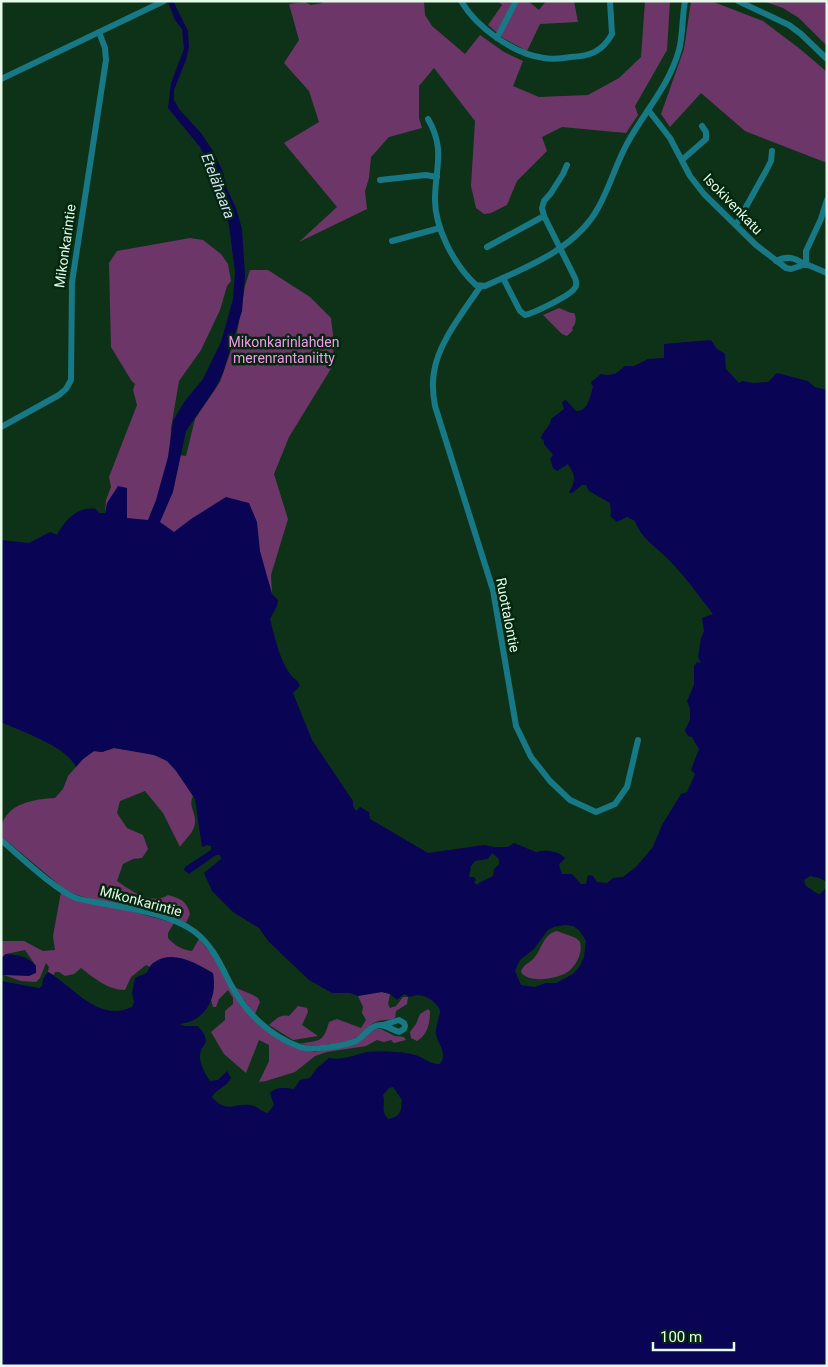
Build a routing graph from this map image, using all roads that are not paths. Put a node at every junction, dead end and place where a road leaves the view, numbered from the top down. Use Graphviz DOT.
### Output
graph roads {
  1 [pos="164,1"];
  2 [pos="461,1"];
  3 [pos="516,1"];
  4 [pos="610,1"];
  5 [pos="684,1"];
  6 [pos="738,1"];
  7 [pos="99,32"];
  8 [pos="497,38"];
  9 [pos="827,59"];
  10 [pos="1,79"];
  11 [pos="649,111"];
  12 [pos="428,119"];
  13 [pos="702,126"];
  14 [pos="772,151"];
  15 [pos="682,160"];
  16 [pos="567,165"];
  17 [pos="437,177"];
  18 [pos="380,180"];
  19 [pos="827,200"];
  20 [pos="544,216"];
  21 [pos="736,225"];
  22 [pos="440,228"];
  23 [pos="392,240"];
  24 [pos="487,246"];
  25 [pos="560,248"];
  26 [pos="776,261"];
  27 [pos="805,264"];
  28 [pos="827,273"];
  29 [pos="503,278"];
  30 [pos="480,287"];
  31 [pos="1,427"];
  32 [pos="638,740"];
  33 [pos="1,840"];
  34 [pos="382,1025"];
  1 -- 7 [label="street"];
  2 -- 8 [label="street"];
  3 -- 8 [label="street"];
  4 -- 8 [label="street"];
  5 -- 11 [label="street"];
  6 -- 9 [label="street"];
  7 -- 10 [label="street"];
  7 -- 31 [label="street, Mikonkarintie"];
  11 -- 15 [label="street, Isokivenkatu"];
  11 -- 25 [label="street"];
  12 -- 17 [label="street"];
  13 -- 15 [label="street"];
  14 -- 21 [label="street"];
  15 -- 21 [label="street, Isokivenkatu"];
  16 -- 20 [label="street"];
  17 -- 18 [label="street"];
  17 -- 22 [label="street"];
  19 -- 27 [label="street"];
  20 -- 24 [label="street"];
  20 -- 25 [label="street"];
  21 -- 26 [label="street, Isokivenkatu"];
  22 -- 23 [label="street"];
  22 -- 30 [label="street"];
  25 -- 29 [label="street"];
  25 -- 29 [label="street"];
  26 -- 27 [label="street"];
  26 -- 27 [label="street, Isokivenkatu"];
  27 -- 28 [label="street, Isokivenkatu"];
  29 -- 30 [label="street"];
  30 -- 32 [label="street, Ruottalontie"];
  33 -- 34 [label="street, Mikonkarintie"];
}
